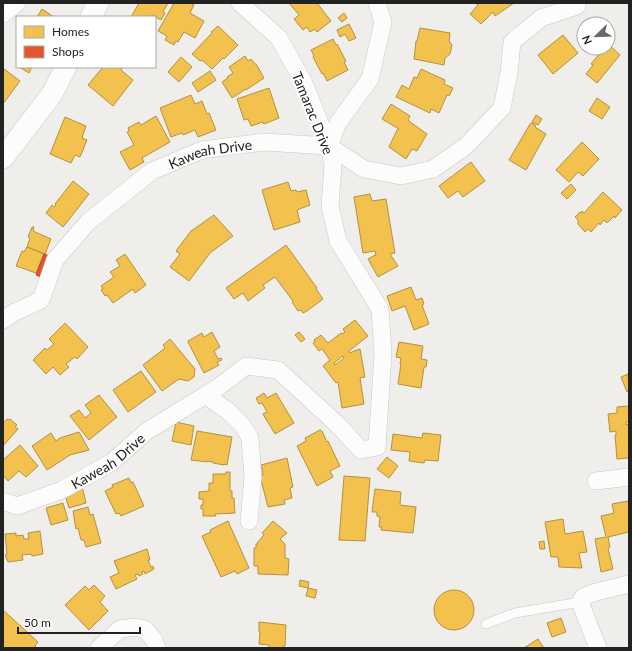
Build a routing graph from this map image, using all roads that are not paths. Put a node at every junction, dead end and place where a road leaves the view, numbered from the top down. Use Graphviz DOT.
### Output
graph roads {
  1 [pos="17,3"];
  2 [pos="98,3"];
  3 [pos="240,3"];
  4 [pos="376,3"];
  5 [pos="577,6"];
  6 [pos="3,14"];
  7 [pos="92,16"];
  8 [pos="65,68"];
  9 [pos="329,146"];
  10 [pos="3,158"];
  11 [pos="3,320"];
  12 [pos="205,395"];
  13 [pos="377,447"];
  14 [pos="629,477"];
  15 [pos="596,481"];
  16 [pos="3,501"];
  17 [pos="249,521"];
  18 [pos="629,584"];
  19 [pos="582,600"];
  20 [pos="486,624"];
  21 [pos="98,648"];
  22 [pos="156,648"];
  23 [pos="598,648"];
  1 -- 6 [label="street"];
  2 -- 7 [label="street"];
  3 -- 9 [label="street, Tamarac Drive"];
  4 -- 9 [label="street"];
  5 -- 9 [label="street"];
  8 -- 10 [label="street"];
  9 -- 11 [label="street, Kaweah Drive"];
  9 -- 13 [label="street, Tamarac Drive"];
  12 -- 13 [label="street, Kaweah Drive"];
  12 -- 16 [label="street, Kaweah Drive"];
  12 -- 17 [label="street"];
  14 -- 15 [label="street"];
  18 -- 19 [label="street"];
  19 -- 20 [label="lane"];
  19 -- 23 [label="street"];
  21 -- 22 [label="street"];
}
